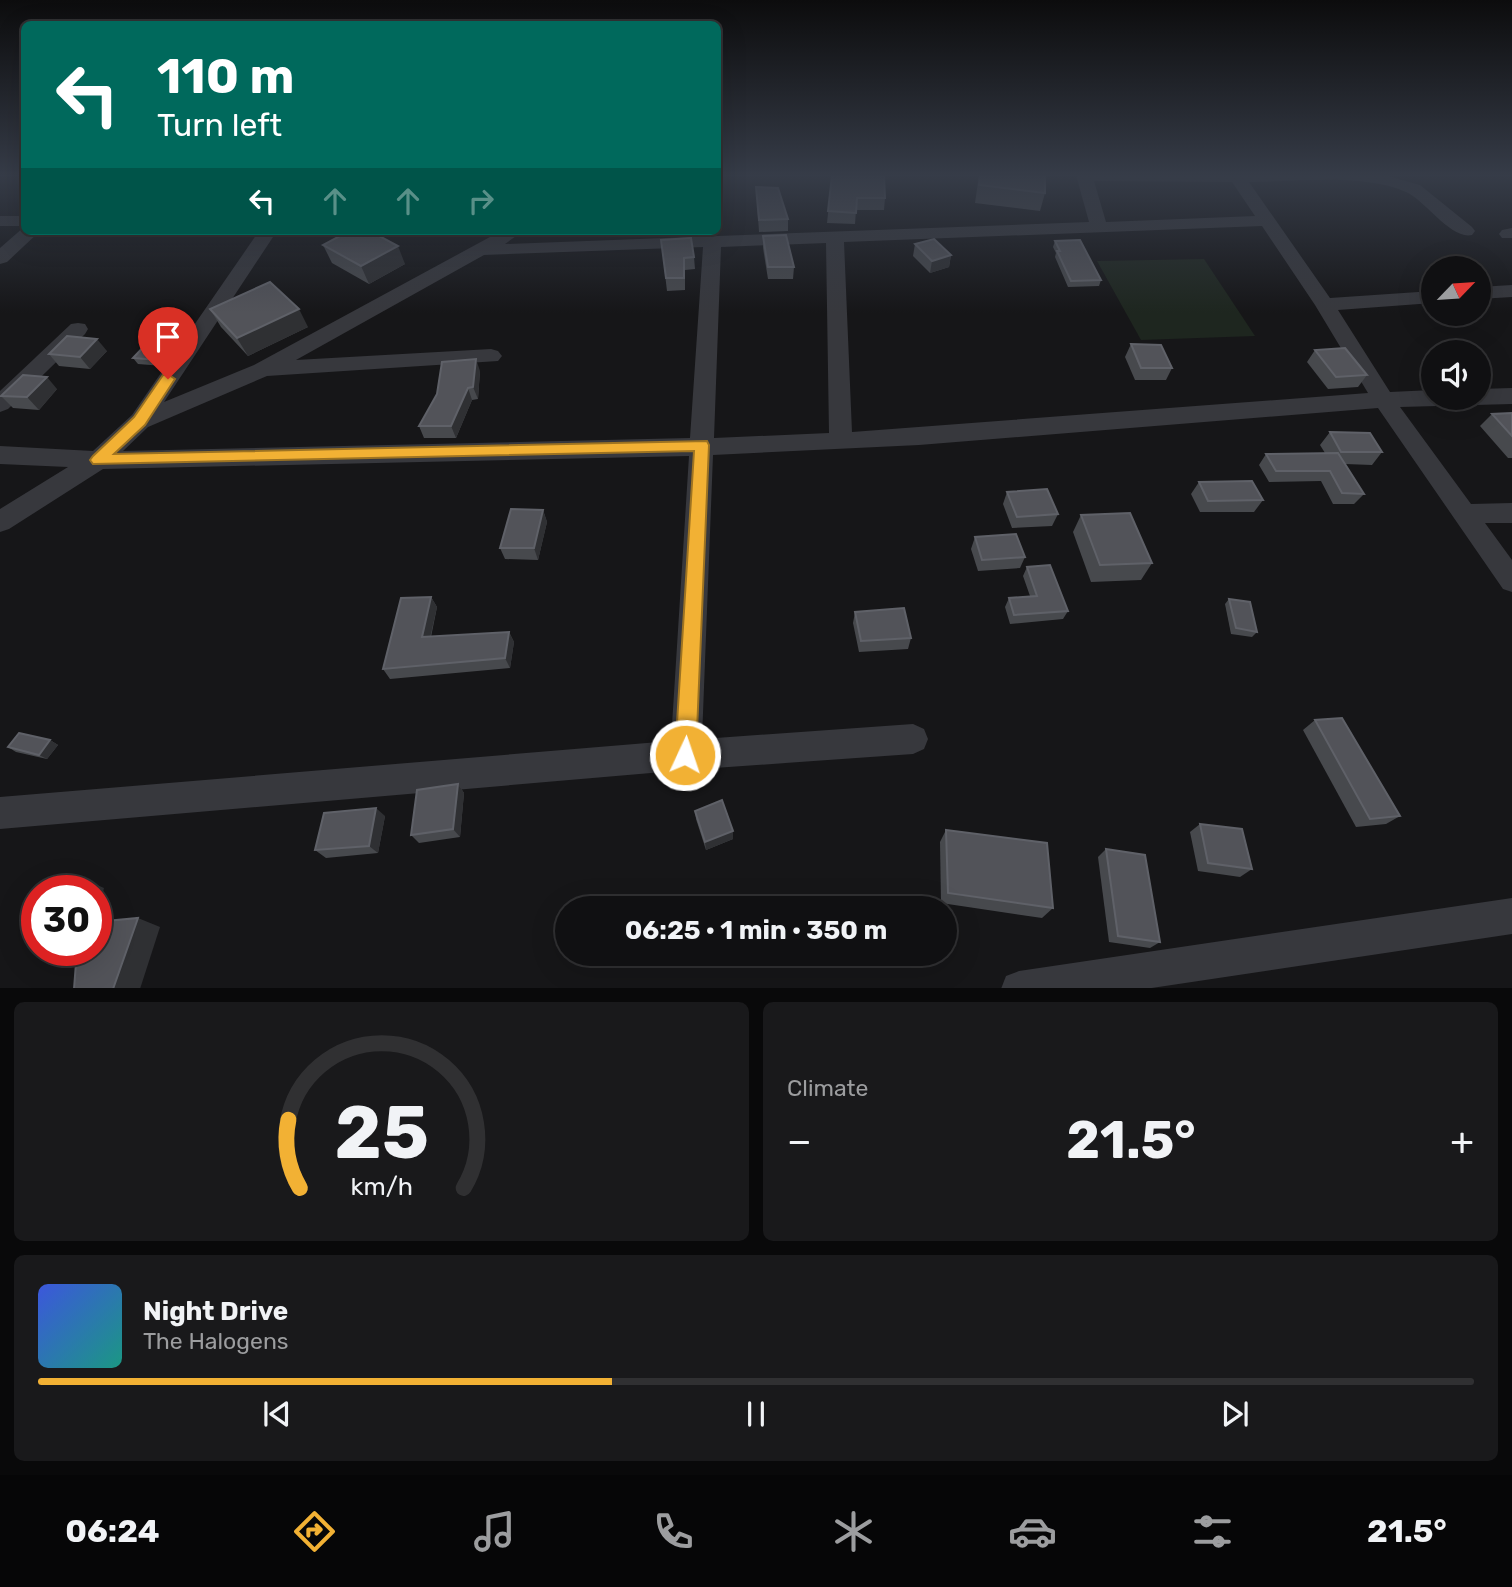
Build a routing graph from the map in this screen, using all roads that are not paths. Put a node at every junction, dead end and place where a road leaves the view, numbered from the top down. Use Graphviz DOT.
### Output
graph roads {
  1 [pos="1097,221"];
  2 [pos="1264,221"];
  3 [pos="1267,221"];
  4 [pos="1454,221"];
  5 [pos="1099,227"];
  6 [pos="1466,231"];
  7 [pos="26,235"];
  8 [pos="265,235"];
  9 [pos="507,235"];
  10 [pos="835,236"];
  11 [pos="712,241"];
  12 [pos="480,250"];
  13 [pos="0,258"];
  14 [pos="1512,291"];
  15 [pos="1491,292"];
  16 [pos="1421,298"];
  17 [pos="1325,305"];
  18 [pos="78,329"];
  19 [pos="491,356"];
  20 [pos="262,370"];
  21 [pos="1512,396"];
  22 [pos="1491,397"];
  23 [pos="1421,398"];
  24 [pos="1383,399"];
  25 [pos="0,404"];
  26 [pos="140,421"];
  27 [pos="841,441"];
  28 [pos="702,445"];
  29 [pos="0,455"];
  30 [pos="98,460"];
  31 [pos="1512,513"];
  32 [pos="1466,514"];
  33 [pos="0,522"];
  34 [pos="1512,581"];
  35 [pos="913,739"];
  36 [pos="685,755"];
  37 [pos="0,813"];
  38 [pos="1512,916"];
  39 [pos="1025,988"];
  1 -- 5 [label="street"];
  2 -- 5 [label="street"];
  3 -- 17 [label="street"];
  4 -- 6 [label="street"];
  5 -- 10 [label="street"];
  7 -- 13 [label="street"];
  8 -- 26 [label="street"];
  9 -- 12 [label="street"];
  10 -- 11 [label="street"];
  10 -- 27 [label="street"];
  11 -- 12 [label="street"];
  11 -- 28 [label="street"];
  12 -- 20 [label="street"];
  14 -- 15 [label="street"];
  16 -- 17 [label="street"];
  17 -- 24 [label="street"];
  18 -- 25 [label="street"];
  19 -- 20 [label="street"];
  20 -- 26 [label="street"];
  21 -- 22 [label="street"];
  23 -- 24 [label="street"];
  24 -- 27 [label="street"];
  24 -- 32 [label="street"];
  26 -- 30 [label="street"];
  27 -- 28 [label="street"];
  28 -- 30 [label="street"];
  28 -- 36 [label="street"];
  29 -- 30 [label="street"];
  30 -- 33 [label="street"];
  31 -- 32 [label="street"];
  32 -- 34 [label="street"];
  35 -- 36 [label="street"];
  36 -- 37 [label="street"];
  38 -- 39 [label="street"];
}
